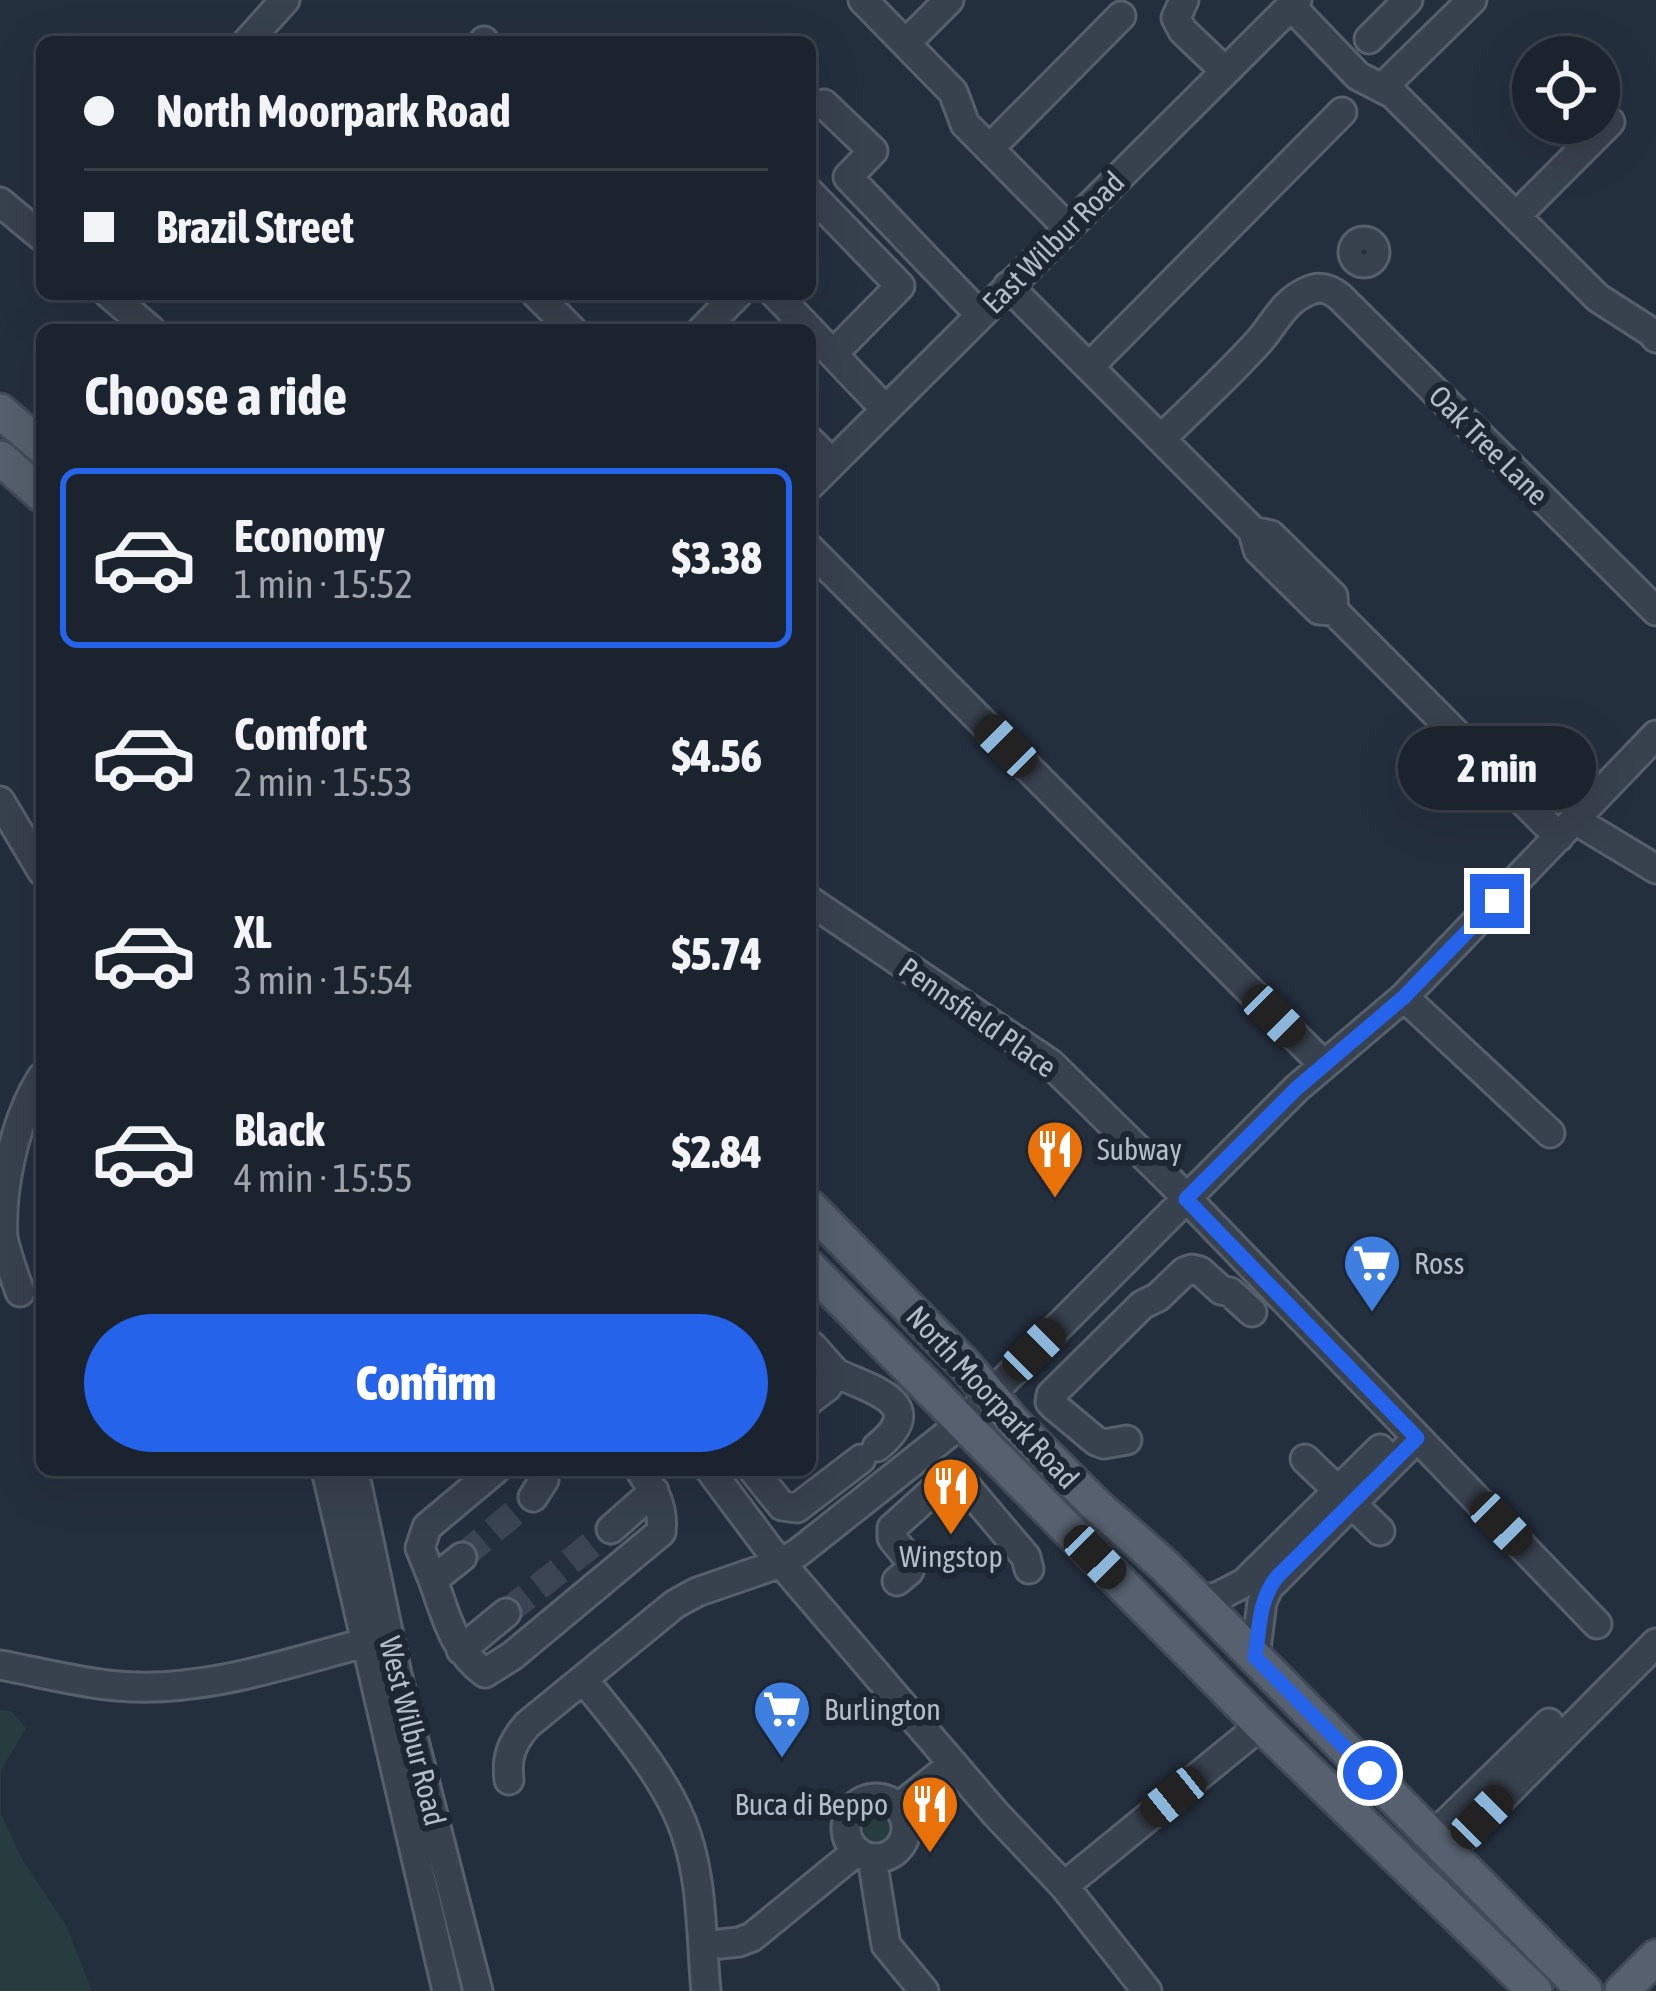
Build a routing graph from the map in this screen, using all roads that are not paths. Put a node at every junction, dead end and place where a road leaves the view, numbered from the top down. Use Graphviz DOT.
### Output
graph roads {
  1 [pos="285,0"];
  2 [pos="863,0"];
  3 [pos="949,0"];
  4 [pos="1184,0"];
  5 [pos="1408,0"];
  6 [pos="1472,0"];
  7 [pos="1294,3"];
  8 [pos="1121,16"];
  9 [pos="252,36"];
  10 [pos="1369,39"];
  11 [pos="905,43"];
  12 [pos="1225,71"];
  13 [pos="1382,88"];
  14 [pos="824,104"];
  15 [pos="1342,112"];
  16 [pos="1588,144"];
  17 [pos="990,148"];
  18 [pos="816,199"];
  19 [pos="0,202"];
  20 [pos="1516,216"];
  21 [pos="1067,227"];
  22 [pos="36,232"];
  23 [pos="1363,263"];
  24 [pos="1008,286"];
  25 [pos="1328,292"];
  26 [pos="116,300"];
  27 [pos="542,300"];
  28 [pos="732,300"];
  29 [pos="782,300"];
  30 [pos="980,315"];
  31 [pos="144,324"];
  32 [pos="566,324"];
  33 [pos="708,324"];
  34 [pos="804,324"];
  35 [pos="816,336"];
  36 [pos="1656,338"];
  37 [pos="833,354"];
  38 [pos="1089,367"];
  39 [pos="885,409"];
  40 [pos="0,411"];
  41 [pos="1161,439"];
  42 [pos="36,442"];
  43 [pos="816,447"];
  44 [pos="0,458"];
  45 [pos="832,463"];
  46 [pos="816,479"];
  47 [pos="36,489"];
  48 [pos="816,555"];
  49 [pos="1656,610"];
  50 [pos="1656,735"];
  51 [pos="0,801"];
  52 [pos="1567,828"];
  53 [pos="36,861"];
  54 [pos="1656,869"];
  55 [pos="816,905"];
  56 [pos="1404,997"];
  57 [pos="1324,1065"];
  58 [pos="36,1096"];
  59 [pos="1550,1133"];
  60 [pos="1186,1199"];
  61 [pos="816,1213"];
  62 [pos="816,1274"];
  63 [pos="20,1292"];
  64 [pos="1252,1312"];
  65 [pos="816,1351"];
  66 [pos="836,1373"];
  67 [pos="816,1395"];
  68 [pos="990,1396"];
  69 [pos="963,1422"];
  70 [pos="1411,1431"];
  71 [pos="1127,1440"];
  72 [pos="1306,1459"];
  73 [pos="328,1476"];
  74 [pos="355,1476"];
  75 [pos="488,1476"];
  76 [pos="715,1476"];
  77 [pos="758,1476"];
  78 [pos="647,1481"];
  79 [pos="1345,1497"];
  80 [pos="611,1529"];
  81 [pos="1380,1531"];
  82 [pos="462,1557"];
  83 [pos="781,1563"];
  84 [pos="1029,1569"];
  85 [pos="433,1580"];
  86 [pos="897,1581"];
  87 [pos="1200,1601"];
  88 [pos="506,1613"];
  89 [pos="1597,1624"];
  90 [pos="378,1639"];
  91 [pos="1656,1643"];
  92 [pos="461,1650"];
  93 [pos="1255,1657"];
  94 [pos="0,1665"];
  95 [pos="584,1680"];
  96 [pos="1564,1708"];
  97 [pos="1261,1724"];
  98 [pos="952,1764"];
  99 [pos="509,1780"];
  100 [pos="899,1807"];
  101 [pos="1440,1845"];
  102 [pos="864,1855"];
  103 [pos="1064,1886"];
  104 [pos="720,1944"];
  105 [pos="1656,1958"];
  106 [pos="446,1991"];
  107 [pos="478,1991"];
  108 [pos="706,1991"];
  109 [pos="924,1991"];
  110 [pos="1147,1991"];
  111 [pos="1535,1991"];
  112 [pos="1585,1991"];
  113 [pos="1622,1991"];
  1 -- 9 [label="street"];
  2 -- 11 [label="street"];
  3 -- 11 [label="street"];
  4 -- 12 [label="street"];
  5 -- 10 [label="street"];
  6 -- 13 [label="street"];
  7 -- 12 [label="street, East Wilbur Road"];
  7 -- 13 [label="street"];
  8 -- 17 [label="street"];
  11 -- 17 [label="street"];
  12 -- 21 [label="street, East Wilbur Road"];
  13 -- 20 [label="street"];
  14 -- 30 [label="street"];
  15 -- 38 [label="street"];
  16 -- 20 [label="street"];
  17 -- 21 [label="street"];
  18 -- 37 [label="street"];
  19 -- 22 [label="street"];
  20 -- 36 [label="street"];
  21 -- 24 [label="street, East Wilbur Road"];
  23 -- 25 [label="street"];
  24 -- 30 [label="street, East Wilbur Road"];
  24 -- 38 [label="street"];
  25 -- 41 [label="street"];
  25 -- 49 [label="street, Oak Tree Lane"];
  26 -- 31 [label="street"];
  27 -- 32 [label="street"];
  28 -- 33 [label="street"];
  29 -- 34 [label="street"];
  30 -- 39 [label="street, East Wilbur Road"];
  35 -- 37 [label="street"];
  37 -- 39 [label="street"];
  38 -- 41 [label="street"];
  39 -- 45 [label="street, East Wilbur Road"];
  40 -- 42 [label="main road"];
  41 -- 52 [label="street"];
  43 -- 45 [label="street"];
  44 -- 47 [label="main road"];
  45 -- 46 [label="street, East Wilbur Road"];
  48 -- 57 [label="street"];
  50 -- 52 [label="street"];
  51 -- 53 [label="street"];
  52 -- 54 [label="street"];
  52 -- 56 [label="street"];
  55 -- 60 [label="street, Pennsfield Place"];
  56 -- 57 [label="street"];
  56 -- 59 [label="street"];
  57 -- 60 [label="street"];
  58 -- 63 [label="street"];
  60 -- 68 [label="street"];
  60 -- 70 [label="street, Pennsfield Place"];
  61 -- 68 [label="main road, North Moorpark Road"];
  62 -- 69 [label="main road, North Moorpark Road"];
  64 -- 71 [label="street"];
  65 -- 66 [label="street"];
  66 -- 67 [label="street"];
  66 -- 77 [label="street"];
  68 -- 69 [label="street"];
  68 -- 87 [label="main road, North Moorpark Road"];
  69 -- 83 [label="street"];
  69 -- 97 [label="main road, North Moorpark Road"];
  70 -- 79 [label="street"];
  70 -- 89 [label="street, Pennsfield Place"];
  72 -- 79 [label="street"];
  73 -- 90 [label="street, West Wilbur Road"];
  74 -- 90 [label="street, West Wilbur Road"];
  75 -- 85 [label="street"];
  76 -- 83 [label="street"];
  78 -- 80 [label="street"];
  78 -- 92 [label="street"];
  79 -- 81 [label="street"];
  79 -- 87 [label="street"];
  79 -- 93 [label="street"];
  82 -- 85 [label="street"];
  83 -- 95 [label="street"];
  83 -- 98 [label="street"];
  84 -- 86 [label="street"];
  85 -- 92 [label="street"];
  87 -- 93 [label="main road, North Moorpark Road"];
  88 -- 92 [label="street"];
  90 -- 94 [label="street"];
  90 -- 106 [label="street, West Wilbur Road"];
  90 -- 107 [label="street, West Wilbur Road"];
  91 -- 101 [label="street"];
  93 -- 101 [label="main road, North Moorpark Road"];
  95 -- 99 [label="street"];
  95 -- 108 [label="street"];
  96 -- 101 [label="street"];
  97 -- 103 [label="street"];
  97 -- 111 [label="main road, North Moorpark Road"];
  98 -- 100 [label="street"];
  98 -- 103 [label="street"];
  100 -- 102 [label="street"];
  100 -- 102 [label="street"];
  101 -- 112 [label="main road, North Moorpark Road"];
  102 -- 104 [label="street"];
  102 -- 109 [label="street"];
  103 -- 110 [label="street"];
  105 -- 113 [label="main road"];
}
